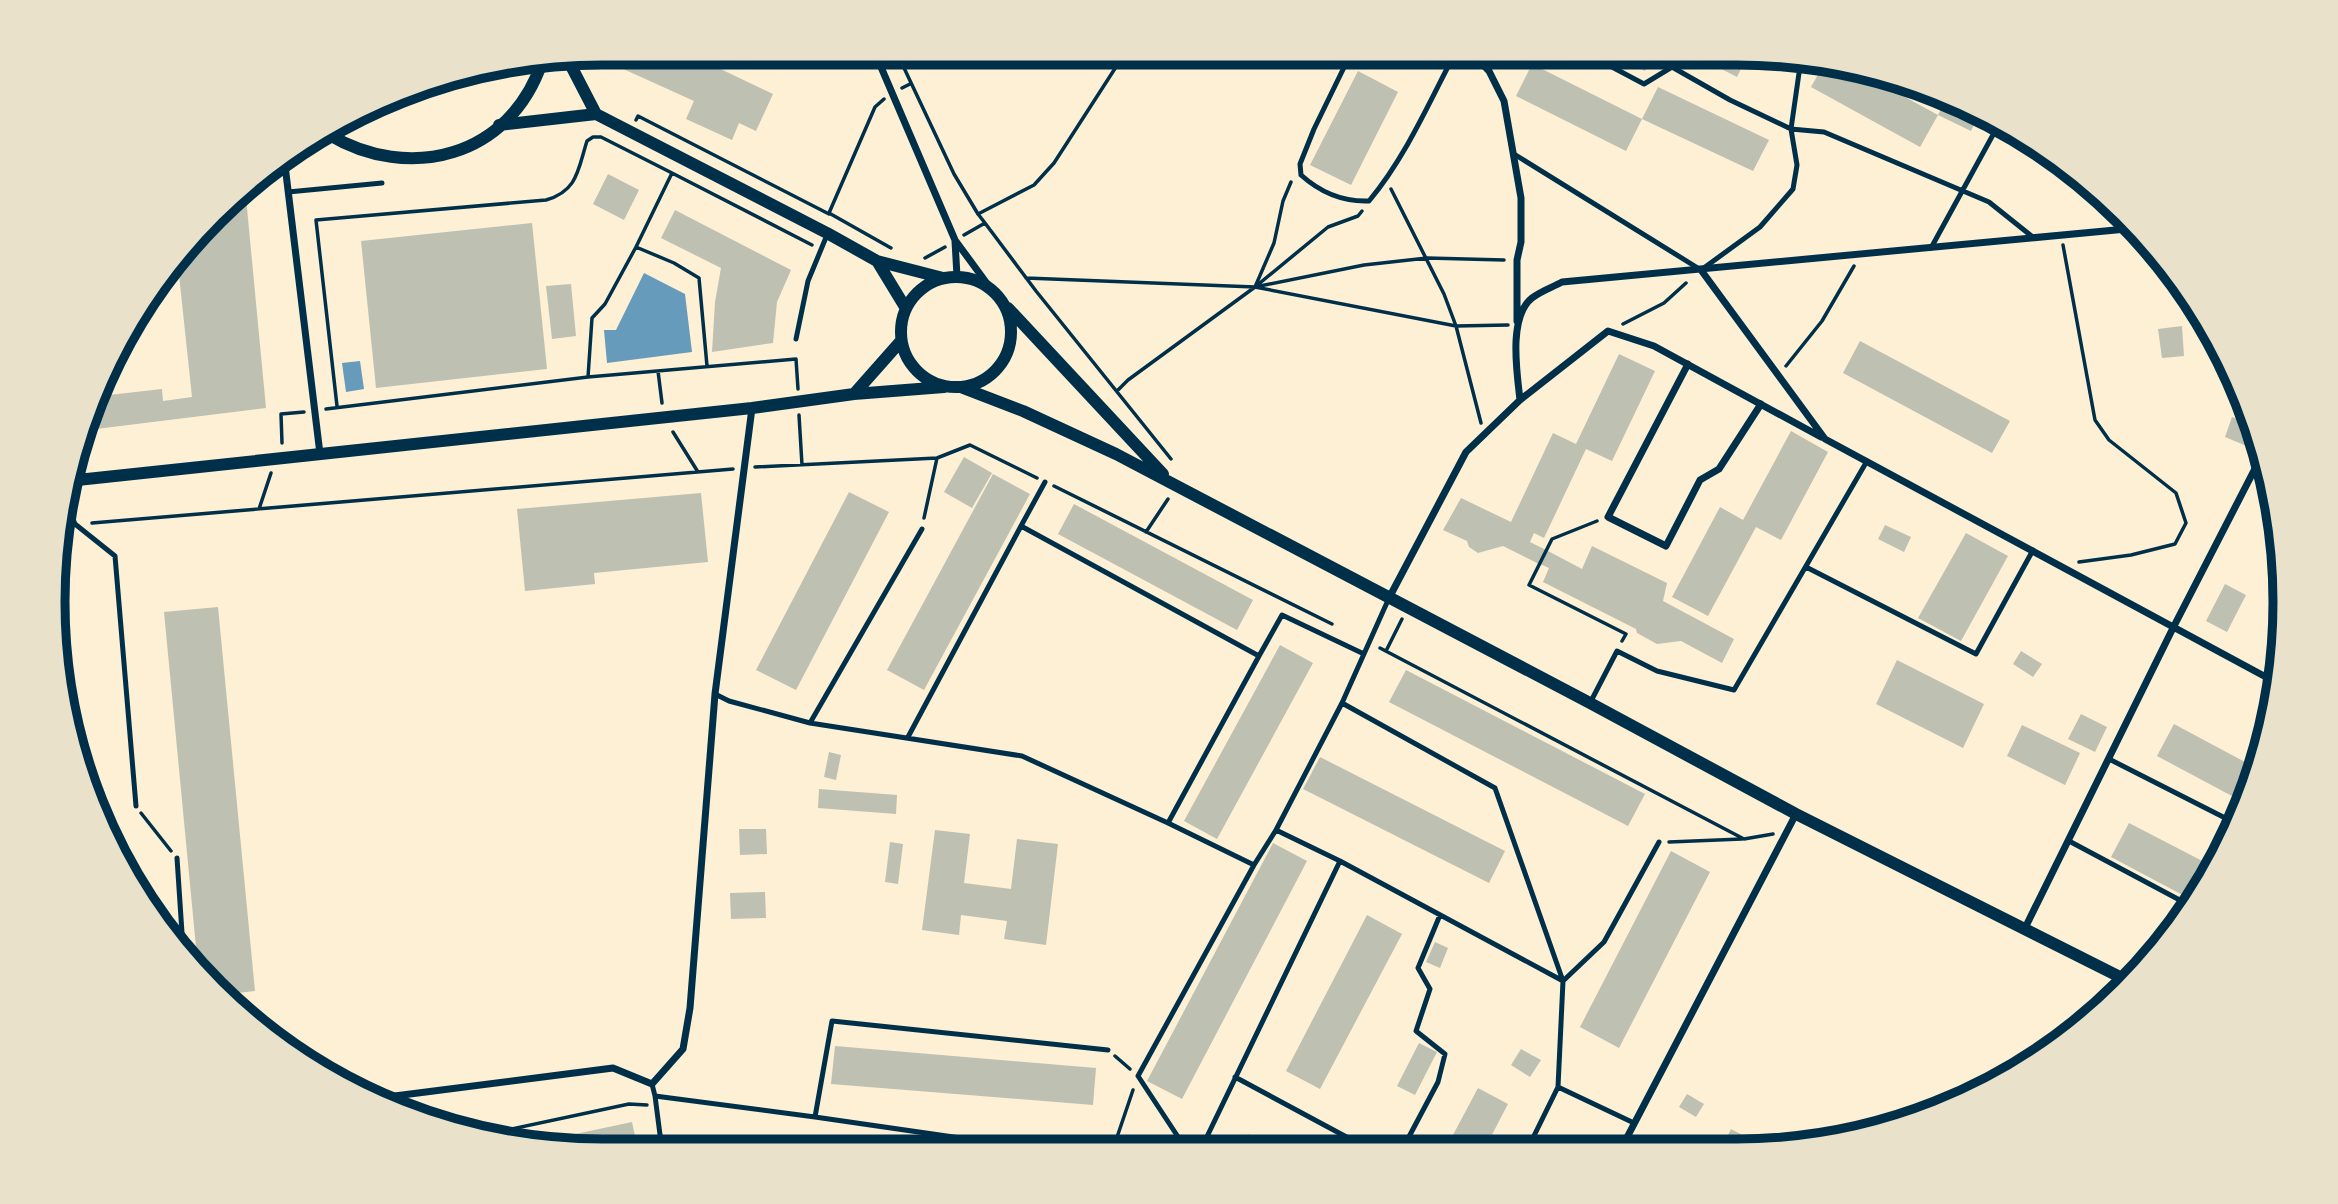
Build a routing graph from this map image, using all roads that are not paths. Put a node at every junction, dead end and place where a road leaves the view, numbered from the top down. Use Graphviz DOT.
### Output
graph roads {
  1 [pos="880,65"];
  2 [pos="1345,65"];
  3 [pos="1448,65"];
  4 [pos="1483,65"];
  5 [pos="1608,65"];
  6 [pos="571,66"];
  7 [pos="539,68"];
  8 [pos="1800,68"];
  9 [pos="596,114"];
  10 [pos="499,125"];
  11 [pos="1791,129"];
  12 [pos="1995,131"];
  13 [pos="333,137"];
  14 [pos="1512,152"];
  15 [pos="286,168"];
  16 [pos="382,183"];
  17 [pos="1961,191"];
  18 [pos="288,192"];
  19 [pos="2123,229"];
  20 [pos="827,233"];
  21 [pos="2034,238"];
  22 [pos="955,240"];
  23 [pos="1931,248"];
  24 [pos="877,261"];
  25 [pos="1701,270"];
  26 [pos="957,276"];
  27 [pos="943,278"];
  28 [pos="991,289"];
  29 [pos="1002,302"];
  30 [pos="905,307"];
  31 [pos="1517,325"];
  32 [pos="796,338"];
  33 [pos="900,342"];
  34 [pos="1688,364"];
  35 [pos="944,387"];
  36 [pos="963,388"];
  37 [pos="854,394"];
  38 [pos="1520,400"];
  39 [pos="1761,404"];
  40 [pos="752,408"];
  41 [pos="1825,439"];
  42 [pos="320,454"];
  43 [pos="1867,461"];
  44 [pos="2256,467"];
  45 [pos="79,480"];
  46 [pos="1045,482"];
  47 [pos="1170,482"];
  48 [pos="72,516"];
  49 [pos="1021,526"];
  50 [pos="922,529"];
  51 [pos="2033,550"];
  52 [pos="1806,567"];
  53 [pos="1389,598"];
  54 [pos="2173,628"];
  55 [pos="1364,654"];
  56 [pos="1259,656"];
  57 [pos="2268,678"];
  58 [pos="715,694"];
  59 [pos="1342,703"];
  60 [pos="1590,703"];
  61 [pos="810,723"];
  62 [pos="908,737"];
  63 [pos="2109,759"];
  64 [pos="136,806"];
  65 [pos="1796,814"];
  66 [pos="2227,819"];
  67 [pos="1168,822"];
  68 [pos="1276,830"];
  69 [pos="2068,841"];
  70 [pos="1659,842"];
  71 [pos="177,858"];
  72 [pos="1340,862"];
  73 [pos="1254,865"];
  74 [pos="2182,901"];
  75 [pos="1440,915"];
  76 [pos="2025,928"];
  77 [pos="182,937"];
  78 [pos="2121,977"];
  79 [pos="1563,981"];
  80 [pos="1108,1050"];
  81 [pos="1235,1077"];
  82 [pos="652,1084"];
  83 [pos="1558,1087"];
  84 [pos="655,1096"];
  85 [pos="395,1097"];
  86 [pos="815,1116"];
  87 [pos="1633,1123"];
  88 [pos="660,1139"];
  89 [pos="969,1139"];
  90 [pos="1179,1139"];
  91 [pos="1206,1139"];
  92 [pos="1350,1139"];
  93 [pos="1408,1139"];
  94 [pos="1532,1139"];
  95 [pos="1626,1139"];
  1 -- 22 [label="street"];
  2 -- 3 [label="lane"];
  4 -- 14 [label="street"];
  5 -- 11 [label="lane"];
  6 -- 9 [label="street"];
  7 -- 10 [label="street"];
  8 -- 11 [label="lane"];
  9 -- 10 [label="street"];
  9 -- 20 [label="street"];
  10 -- 13 [label="street"];
  11 -- 17 [label="lane"];
  11 -- 25 [label="lane"];
  12 -- 17 [label="lane"];
  14 -- 25 [label="lane"];
  14 -- 31 [label="street"];
  15 -- 18 [label="street"];
  16 -- 18 [label="lane"];
  17 -- 21 [label="lane"];
  17 -- 23 [label="lane"];
  18 -- 42 [label="street"];
  19 -- 21 [label="street"];
  20 -- 24 [label="street"];
  20 -- 32 [label="lane"];
  21 -- 23 [label="street"];
  22 -- 26 [label="street"];
  22 -- 28 [label="street"];
  23 -- 25 [label="street"];
  24 -- 27 [label="street"];
  24 -- 30 [label="street"];
  25 -- 31 [label="street"];
  25 -- 41 [label="street"];
  26 -- 27 [label="street"];
  26 -- 28 [label="street"];
  27 -- 30 [label="street"];
  28 -- 29 [label="street"];
  29 -- 36 [label="street"];
  29 -- 47 [label="street"];
  30 -- 33 [label="street"];
  31 -- 38 [label="street"];
  33 -- 35 [label="street"];
  33 -- 37 [label="street"];
  34 -- 38 [label="street"];
  34 -- 39 [label="street"];
  34 -- 39 [label="street"];
  35 -- 36 [label="street"];
  35 -- 37 [label="street"];
  36 -- 47 [label="street"];
  37 -- 40 [label="street"];
  38 -- 53 [label="street"];
  39 -- 41 [label="street"];
  40 -- 42 [label="street"];
  40 -- 58 [label="street"];
  41 -- 43 [label="street"];
  42 -- 45 [label="street"];
  43 -- 51 [label="street"];
  43 -- 52 [label="lane"];
  44 -- 54 [label="street"];
  46 -- 49 [label="lane"];
  47 -- 53 [label="street"];
  48 -- 64 [label="lane"];
  49 -- 56 [label="lane"];
  49 -- 62 [label="lane"];
  50 -- 61 [label="lane"];
  51 -- 52 [label="lane"];
  51 -- 54 [label="street"];
  52 -- 60 [label="lane"];
  53 -- 55 [label="lane"];
  53 -- 60 [label="street"];
  54 -- 57 [label="street"];
  54 -- 63 [label="street"];
  55 -- 56 [label="lane"];
  55 -- 59 [label="lane"];
  56 -- 67 [label="lane"];
  58 -- 61 [label="lane"];
  58 -- 82 [label="street"];
  59 -- 68 [label="lane"];
  59 -- 79 [label="lane"];
  60 -- 65 [label="street"];
  61 -- 62 [label="lane"];
  62 -- 67 [label="lane"];
  63 -- 66 [label="lane"];
  63 -- 69 [label="street"];
  65 -- 76 [label="street"];
  65 -- 87 [label="street"];
  67 -- 73 [label="lane"];
  68 -- 72 [label="lane"];
  68 -- 73 [label="lane"];
  69 -- 74 [label="lane"];
  69 -- 76 [label="street"];
  70 -- 79 [label="lane"];
  71 -- 77 [label="lane"];
  72 -- 75 [label="lane"];
  72 -- 81 [label="lane"];
  73 -- 90 [label="lane"];
  75 -- 79 [label="lane"];
  75 -- 93 [label="lane"];
  76 -- 78 [label="street"];
  79 -- 83 [label="lane"];
  80 -- 86 [label="lane"];
  81 -- 91 [label="lane"];
  81 -- 92 [label="lane"];
  82 -- 84 [label="lane"];
  82 -- 85 [label="street"];
  83 -- 87 [label="lane"];
  83 -- 94 [label="lane"];
  84 -- 86 [label="lane"];
  84 -- 88 [label="lane"];
  86 -- 89 [label="lane"];
  87 -- 95 [label="street"];
}
